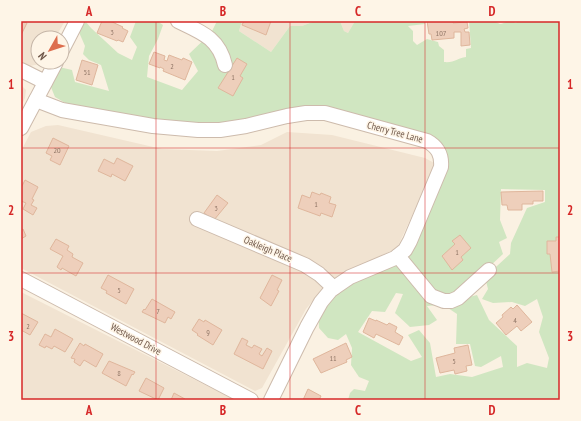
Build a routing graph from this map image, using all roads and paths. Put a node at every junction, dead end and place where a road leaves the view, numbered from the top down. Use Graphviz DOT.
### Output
graph roads {
  1 [pos="78,21"];
  2 [pos="178,21"];
  3 [pos="70,36"];
  4 [pos="225,65"];
  5 [pos="21,70"];
  6 [pos="52,70"];
  7 [pos="45,82"];
  8 [pos="36,100"];
  9 [pos="21,128"];
  10 [pos="197,219"];
  11 [pos="398,256"];
  12 [pos="489,270"];
  13 [pos="21,279"];
  14 [pos="334,288"];
  15 [pos="250,400"];
  16 [pos="271,400"];
  1 -- 3 [label="street"];
  2 -- 4 [label="street"];
  5 -- 7 [label="street"];
  6 -- 7 [label="street"];
  7 -- 8 [label="street"];
  8 -- 9 [label="street"];
  8 -- 11 [label="street, Cherry Tree Lane"];
  10 -- 14 [label="street, Oakleigh Place"];
  11 -- 12 [label="street"];
  11 -- 14 [label="street, Cherry Tree Lane"];
  13 -- 15 [label="street, Westwood Drive"];
  14 -- 16 [label="street, Cherry Tree Lane"];
}
